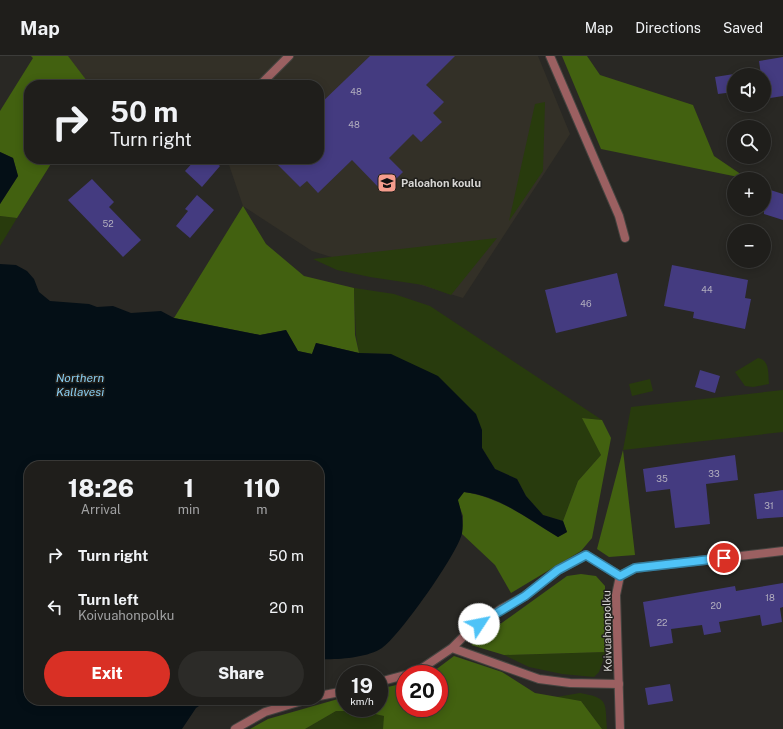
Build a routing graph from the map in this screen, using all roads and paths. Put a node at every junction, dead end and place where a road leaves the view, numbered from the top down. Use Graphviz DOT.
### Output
graph roads {
  1 [pos="289,56"];
  2 [pos="550,56"];
  3 [pos="265,80"];
  4 [pos="625,238"];
  5 [pos="783,551"];
  6 [pos="620,576"];
  7 [pos="452,648"];
  8 [pos="427,665"];
  9 [pos="619,684"];
  10 [pos="336,693"];
  11 [pos="324,695"];
  12 [pos="288,705"];
  13 [pos="235,729"];
  14 [pos="620,729"];
  1 -- 3 [label="street"];
  2 -- 4 [label="street"];
  5 -- 6 [label="street, Koivuahonpolku"];
  6 -- 7 [label="street"];
  6 -- 9 [label="street, Koivuahonpolku"];
  7 -- 8 [label="street"];
  7 -- 9 [label="street"];
  9 -- 14 [label="street, Koivuahonpolku"];
  10 -- 11 [label="street"];
  12 -- 13 [label="street"];
}
